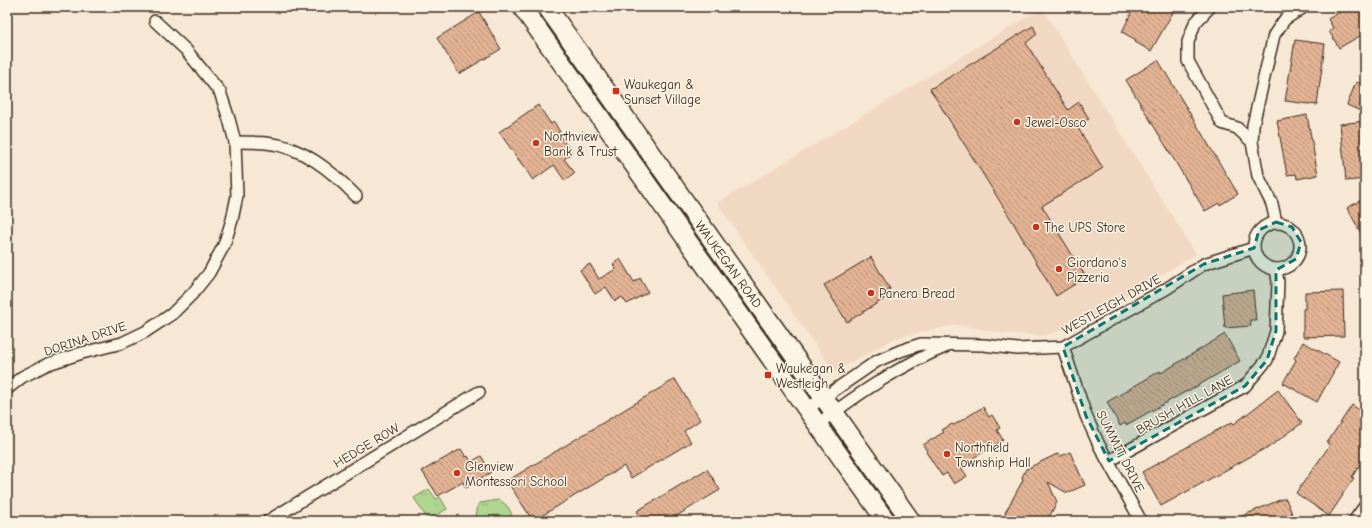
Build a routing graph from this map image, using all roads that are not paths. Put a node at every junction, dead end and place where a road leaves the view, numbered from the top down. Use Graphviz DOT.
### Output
graph roads {
  1 [pos="522,7"];
  2 [pos="547,7"];
  3 [pos="1210,7"];
  4 [pos="1304,7"];
  5 [pos="155,21"];
  6 [pos="235,142"];
  7 [pos="1252,142"];
  8 [pos="356,196"];
  9 [pos="682,198"];
  10 [pos="665,210"];
  11 [pos="1276,222"];
  12 [pos="1254,248"];
  13 [pos="1276,269"];
  14 [pos="950,345"];
  15 [pos="1063,347"];
  16 [pos="7,389"];
  17 [pos="479,392"];
  18 [pos="824,397"];
  19 [pos="807,409"];
  20 [pos="834,412"];
  21 [pos="818,424"];
  22 [pos="1109,462"];
  23 [pos="1365,506"];
  24 [pos="268,521"];
  25 [pos="886,521"];
  26 [pos="911,521"];
  27 [pos="1141,521"];
  28 [pos="1354,521"];
  1 -- 10 [label="main road, WAUKEGAN ROAD"];
  2 -- 9 [label="main road, WAUKEGAN ROAD"];
  3 -- 7 [label="street"];
  4 -- 7 [label="street"];
  5 -- 6 [label="street, DORINA DRIVE"];
  6 -- 8 [label="street"];
  6 -- 16 [label="street, DORINA DRIVE"];
  7 -- 11 [label="street"];
  9 -- 10 [label="main road"];
  9 -- 18 [label="main road, WAUKEGAN ROAD"];
  10 -- 19 [label="main road, WAUKEGAN ROAD"];
  11 -- 12 [label="street"];
  11 -- 13 [label="street"];
  12 -- 13 [label="street"];
  12 -- 15 [label="street, WESTLEIGH DRIVE"];
  13 -- 22 [label="street, BRUSH HILL LANE"];
  14 -- 15 [label="street, WESTLEIGH DRIVE"];
  14 -- 18 [label="street, WESTLEIGH DRIVE"];
  14 -- 20 [label="street, WESTLEIGH DRIVE"];
  15 -- 22 [label="street, SUMMIT DRIVE"];
  17 -- 24 [label="street, HEDGE ROW"];
  18 -- 19 [label="street, WESTLEIGH DRIVE"];
  18 -- 20 [label="main road, WAUKEGAN ROAD"];
  19 -- 21 [label="main road, WAUKEGAN ROAD"];
  20 -- 21 [label="street, WESTLEIGH DRIVE"];
  20 -- 26 [label="main road, WAUKEGAN ROAD"];
  21 -- 25 [label="main road, WAUKEGAN ROAD"];
  22 -- 27 [label="street, SUMMIT DRIVE"];
  23 -- 28 [label="street"];
}
